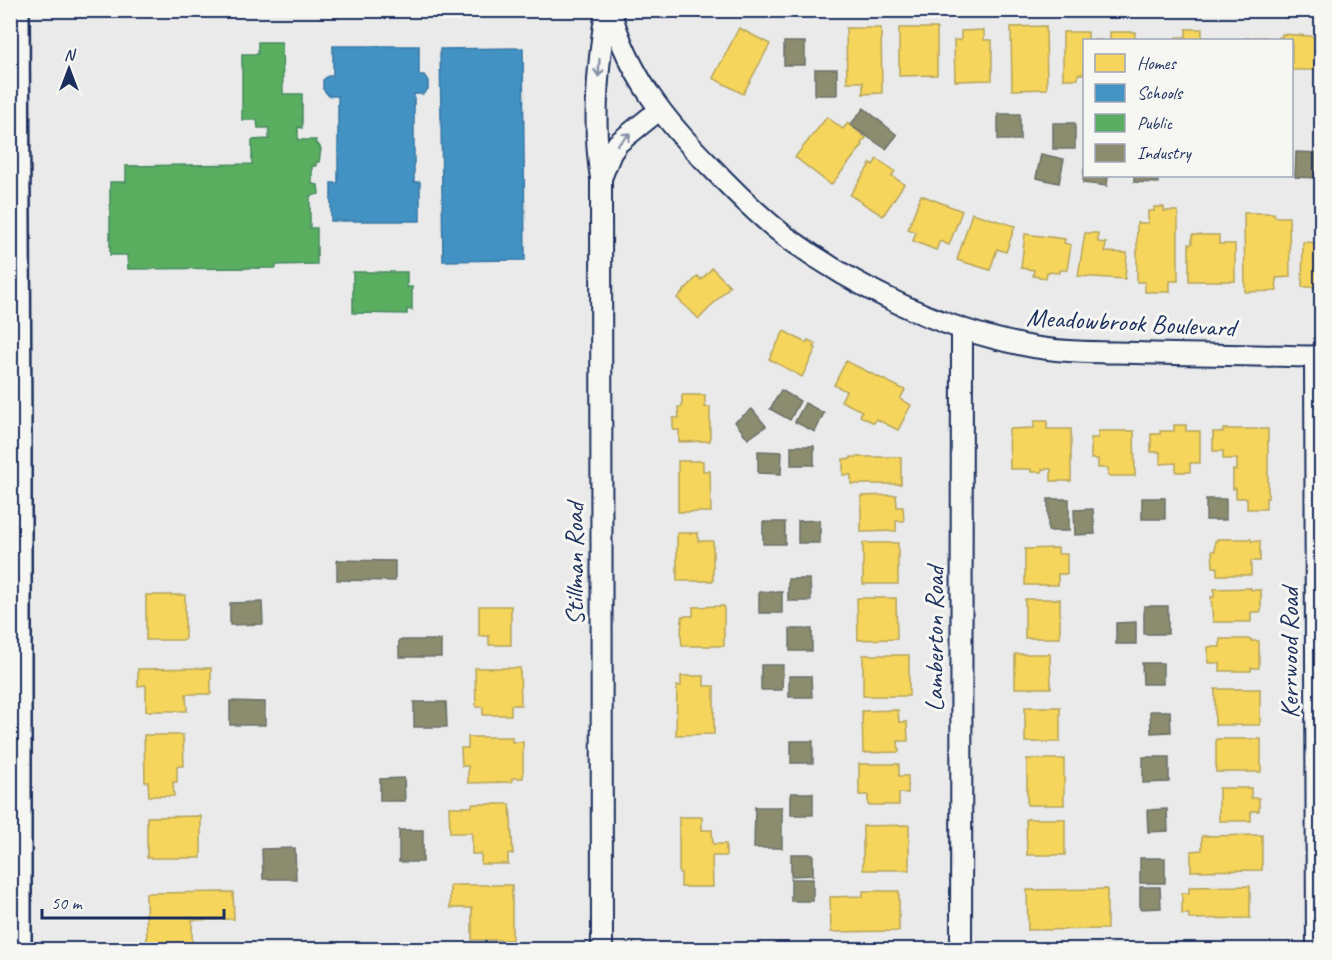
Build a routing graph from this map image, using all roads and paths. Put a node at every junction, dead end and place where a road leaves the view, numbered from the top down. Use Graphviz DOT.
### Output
graph roads {
  1 [pos="15,10"];
  2 [pos="608,10"];
  3 [pos="659,110"];
  4 [pos="602,178"];
  5 [pos="962,330"];
  6 [pos="1318,356"];
  7 [pos="17,950"];
  8 [pos="602,950"];
  9 [pos="961,950"];
  10 [pos="1317,950"];
  1 -- 7 [label="street"];
  2 -- 3 [label="street, Meadowbrook Boulevard"];
  2 -- 4 [label="street, Stillman Road, one-way"];
  4 -- 3 [label="street, Stillman Road, one-way"];
  3 -- 5 [label="street, Meadowbrook Boulevard"];
  4 -- 8 [label="street, Stillman Road"];
  5 -- 6 [label="street, Meadowbrook Boulevard"];
  5 -- 9 [label="street, Lamberton Road"];
  6 -- 10 [label="street, Kerrwood Road"];
}
